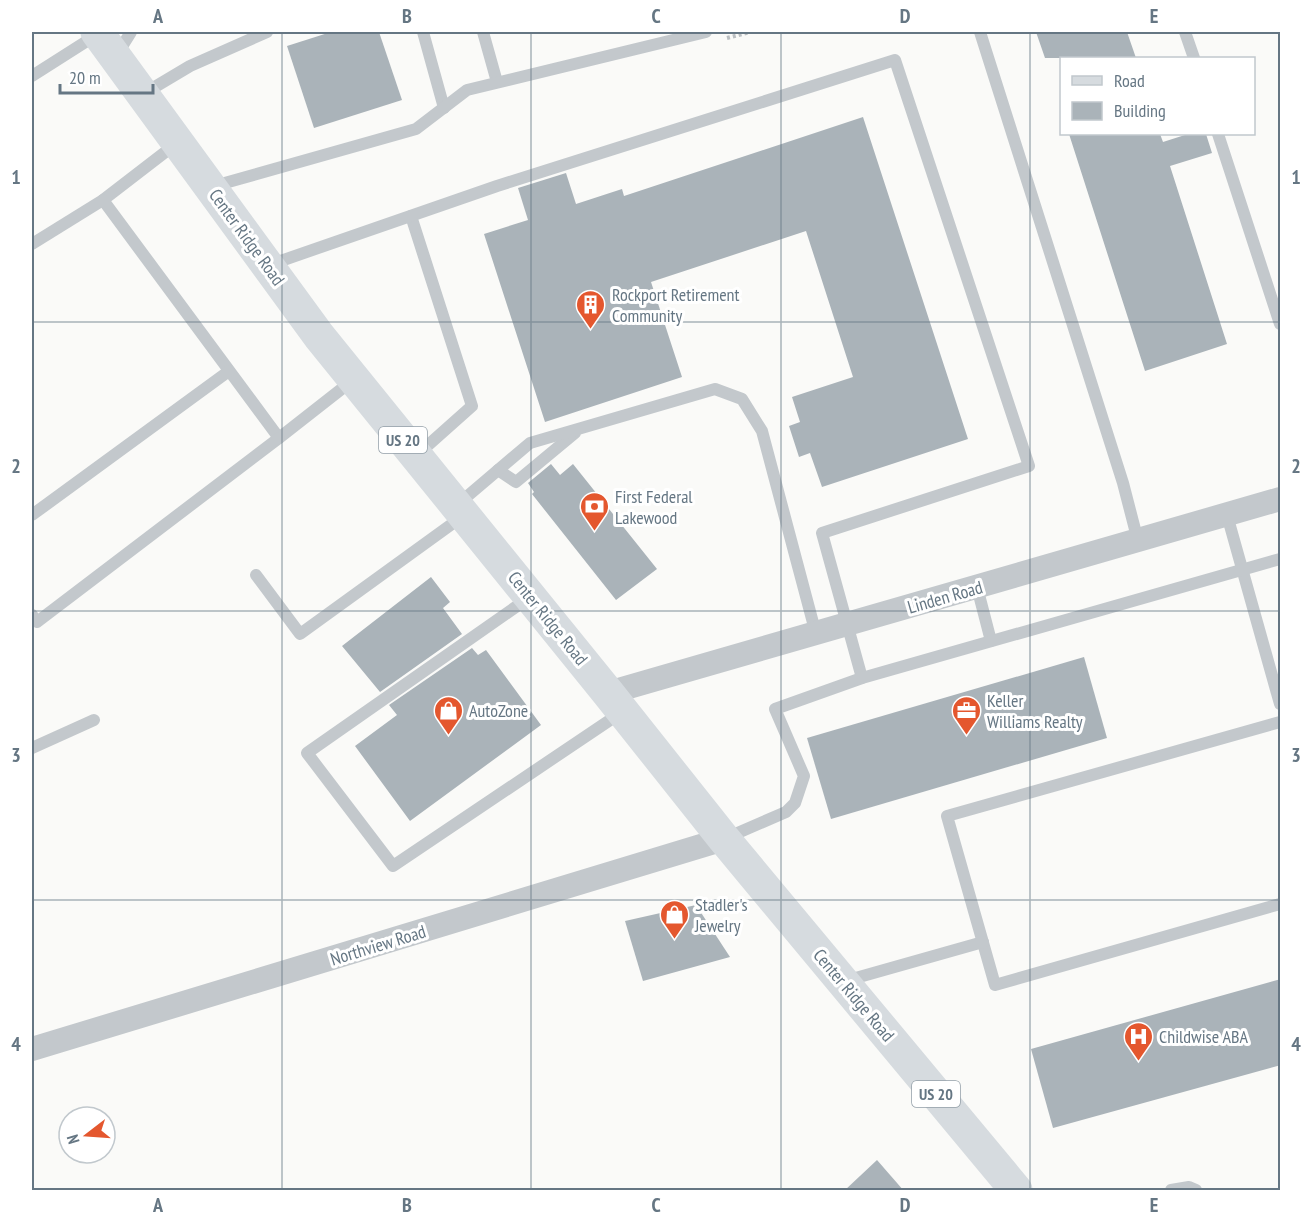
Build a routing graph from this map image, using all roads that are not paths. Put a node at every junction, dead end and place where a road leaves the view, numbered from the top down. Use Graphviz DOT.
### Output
graph roads {
  1 [pos="267,32"];
  2 [pos="423,32"];
  3 [pos="483,32"];
  4 [pos="706,32"];
  5 [pos="980,32"];
  6 [pos="1185,32"];
  7 [pos="111,38"];
  8 [pos="1194,57"];
  9 [pos="32,76"];
  10 [pos="497,82"];
  11 [pos="143,94"];
  12 [pos="444,108"];
  13 [pos="1218,135"];
  14 [pos="178,142"];
  15 [pos="210,187"];
  16 [pos="103,200"];
  17 [pos="411,216"];
  18 [pos="32,244"];
  19 [pos="267,265"];
  20 [pos="1281,324"];
  21 [pos="229,371"];
  22 [pos="354,379"];
  23 [pos="578,431"];
  24 [pos="279,438"];
  25 [pos="416,456"];
  26 [pos="498,470"];
  27 [pos="1281,500"];
  28 [pos="460,510"];
  29 [pos="32,514"];
  30 [pos="1227,515"];
  31 [pos="1138,542"];
  32 [pos="1281,559"];
  33 [pos="1243,570"];
  34 [pos="256,575"];
  35 [pos="977,587"];
  36 [pos="530,597"];
  37 [pos="32,615"];
  38 [pos="848,624"];
  39 [pos="816,634"];
  40 [pos="991,641"];
  41 [pos="862,678"];
  42 [pos="616,702"];
  43 [pos="1281,704"];
  44 [pos="94,720"];
  45 [pos="1281,722"];
  46 [pos="32,748"];
  47 [pos="724,838"];
  48 [pos="1281,904"];
  49 [pos="983,942"];
  50 [pos="842,981"];
  51 [pos="32,1049"];
  52 [pos="1016,1191"];
  53 [pos="1171,1191"];
  54 [pos="1196,1191"];
  1 -- 11 [label="lane"];
  2 -- 12 [label="lane"];
  3 -- 10 [label="lane"];
  4 -- 10 [label="lane"];
  5 -- 31 [label="lane"];
  6 -- 8 [label="lane"];
  7 -- 9 [label="lane"];
  7 -- 11 [label="main road, Center Ridge Road / US 20"];
  10 -- 12 [label="lane"];
  11 -- 14 [label="main road, Center Ridge Road / US 20"];
  12 -- 15 [label="lane"];
  13 -- 20 [label="lane"];
  14 -- 15 [label="main road, Center Ridge Road / US 20"];
  14 -- 16 [label="lane"];
  15 -- 19 [label="main road, Center Ridge Road / US 20"];
  16 -- 18 [label="lane"];
  16 -- 21 [label="lane"];
  17 -- 19 [label="lane"];
  17 -- 25 [label="lane"];
  17 -- 38 [label="lane"];
  19 -- 22 [label="main road, Center Ridge Road / US 20"];
  21 -- 24 [label="lane"];
  21 -- 29 [label="lane"];
  22 -- 24 [label="lane"];
  22 -- 25 [label="main road, Center Ridge Road / US 20"];
  23 -- 26 [label="lane"];
  23 -- 26 [label="lane"];
  23 -- 39 [label="lane"];
  24 -- 37 [label="lane"];
  25 -- 28 [label="main road, Center Ridge Road / US 20"];
  26 -- 28 [label="lane"];
  27 -- 30 [label="street, Linden Road"];
  28 -- 34 [label="lane"];
  28 -- 36 [label="main road, Center Ridge Road / US 20"];
  30 -- 31 [label="street, Linden Road"];
  30 -- 33 [label="lane"];
  31 -- 35 [label="street, Linden Road"];
  32 -- 33 [label="lane"];
  33 -- 40 [label="lane"];
  33 -- 43 [label="lane"];
  35 -- 38 [label="street, Linden Road"];
  35 -- 40 [label="lane"];
  36 -- 42 [label="main road, Center Ridge Road / US 20"];
  36 -- 42 [label="lane"];
  38 -- 39 [label="street, Linden Road"];
  38 -- 41 [label="lane"];
  39 -- 42 [label="street, Linden Road"];
  40 -- 41 [label="lane"];
  41 -- 47 [label="lane"];
  42 -- 47 [label="main road, Center Ridge Road / US 20"];
  44 -- 46 [label="lane"];
  45 -- 49 [label="lane"];
  47 -- 50 [label="main road, Center Ridge Road / US 20"];
  47 -- 51 [label="street, Northview Road"];
  48 -- 49 [label="lane"];
  49 -- 50 [label="lane"];
  50 -- 52 [label="main road, Center Ridge Road / US 20"];
  53 -- 54 [label="lane"];
}
